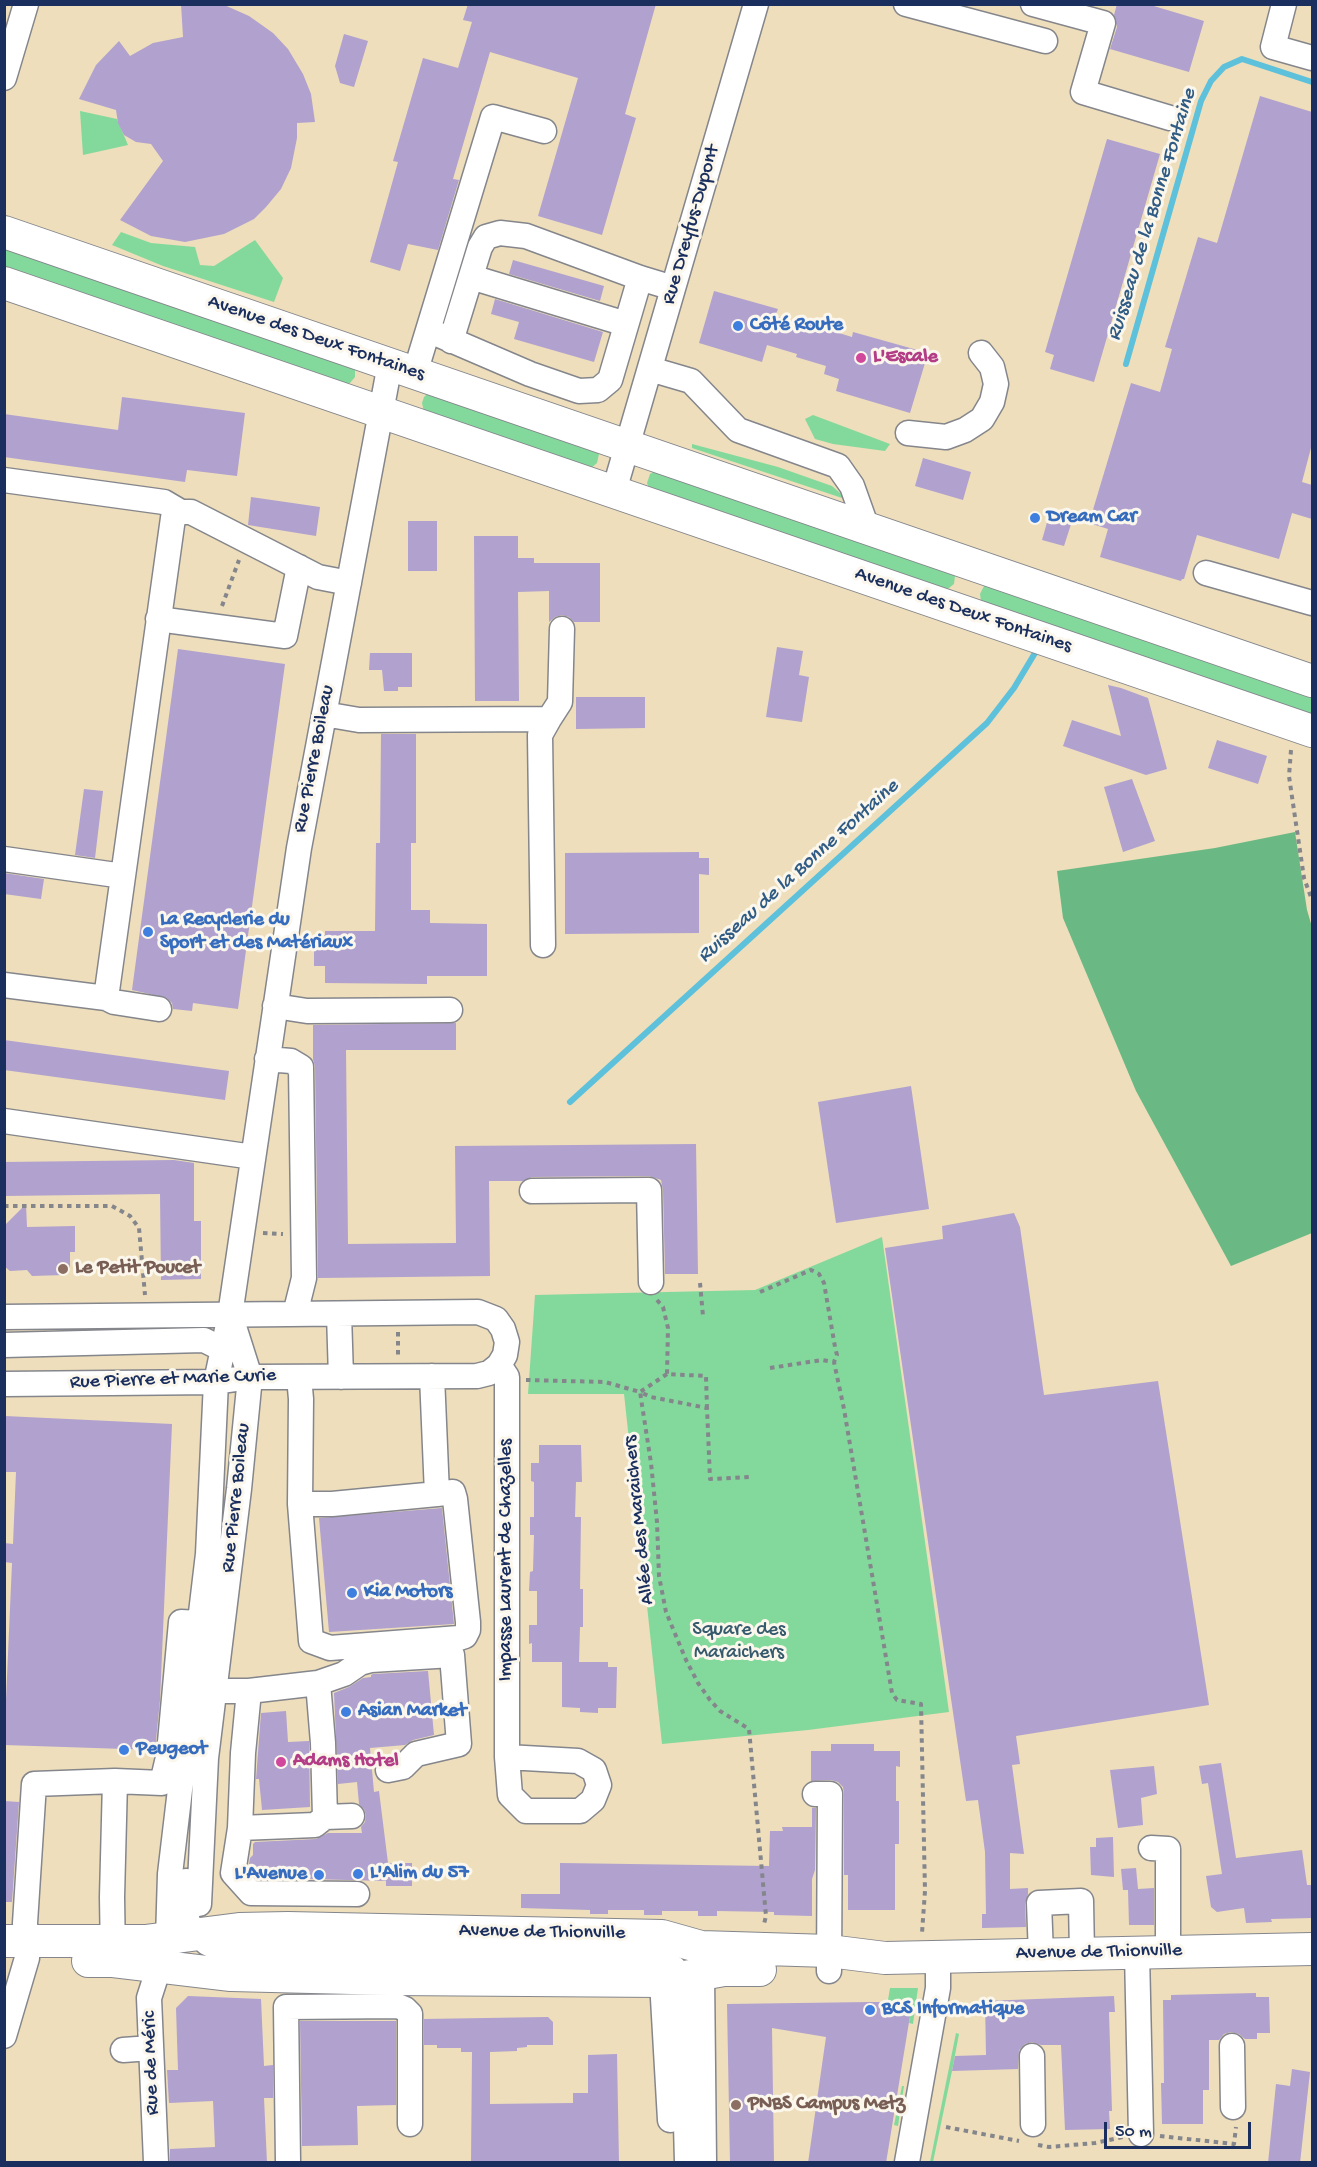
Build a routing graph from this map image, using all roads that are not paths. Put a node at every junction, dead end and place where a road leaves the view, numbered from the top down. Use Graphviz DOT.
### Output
graph roads {
  1 [pos="26,4"];
  2 [pos="756,4"];
  3 [pos="906,4"];
  4 [pos="1033,4"];
  5 [pos="1284,4"];
  6 [pos="1045,41"];
  7 [pos="1312,58"];
  8 [pos="4,78"];
  9 [pos="1170,118"];
  10 [pos="544,131"];
  11 [pos="4,232"];
  12 [pos="471,277"];
  13 [pos="640,278"];
  14 [pos="4,283"];
  15 [pos="673,288"];
  16 [pos="626,324"];
  17 [pos="428,330"];
  18 [pos="451,340"];
  19 [pos="981,353"];
  20 [pos="402,368"];
  21 [pos="650,369"];
  22 [pos="381,413"];
  23 [pos="908,433"];
  24 [pos="627,446"];
  25 [pos="4,480"];
  26 [pos="614,491"];
  27 [pos="181,512"];
  28 [pos="867,528"];
  29 [pos="299,567"];
  30 [pos="1206,573"];
  31 [pos="348,583"];
  32 [pos="1312,603"];
  33 [pos="158,619"];
  34 [pos="562,630"];
  35 [pos="1312,681"];
  36 [pos="324,714"];
  37 [pos="549,719"];
  38 [pos="1304,728"];
  39 [pos="4,859"];
  40 [pos="123,876"];
  41 [pos="543,945"];
  42 [pos="4,985"];
  43 [pos="106,998"];
  44 [pos="275,1006"];
  45 [pos="159,1008"];
  46 [pos="450,1010"];
  47 [pos="267,1059"];
  48 [pos="4,1121"];
  49 [pos="253,1157"];
  50 [pos="532,1191"];
  51 [pos="651,1282"];
  52 [pos="295,1314"];
  53 [pos="339,1314"];
  54 [pos="230,1315"];
  55 [pos="4,1317"];
  56 [pos="4,1345"];
  57 [pos="222,1349"];
  58 [pos="499,1365"];
  59 [pos="432,1376"];
  60 [pos="299,1377"];
  61 [pos="341,1377"];
  62 [pos="232,1380"];
  63 [pos="4,1384"];
  64 [pos="437,1494"];
  65 [pos="300,1504"];
  66 [pos="199,1630"];
  67 [pos="318,1683"];
  68 [pos="214,1688"];
  69 [pos="249,1691"];
  70 [pos="507,1757"];
  71 [pos="388,1770"];
  72 [pos="115,1781"];
  73 [pos="815,1794"];
  74 [pos="352,1816"];
  75 [pos="325,1817"];
  76 [pos="240,1828"];
  77 [pos="1150,1848"];
  78 [pos="307,1893"];
  79 [pos="357,1894"];
  80 [pos="308,1928"];
  81 [pos="181,1937"];
  82 [pos="15,1949"];
  83 [pos="1312,1949"];
  84 [pos="113,1951"];
  85 [pos="1168,1952"];
  86 [pos="1137,1953"];
  87 [pos="1082,1954"];
  88 [pos="1041,1955"];
  89 [pos="929,1958"];
  90 [pos="829,1961"];
  91 [pos="679,1963"];
  92 [pos="308,1992"];
  93 [pos="392,1993"];
  94 [pos="4,2036"];
  95 [pos="1232,2046"];
  96 [pos="151,2048"];
  97 [pos="123,2050"];
  98 [pos="1032,2056"];
  99 [pos="1233,2107"];
  100 [pos="410,2124"];
  101 [pos="1033,2124"];
  102 [pos="1141,2134"];
  103 [pos="156,2163"];
  104 [pos="288,2163"];
  105 [pos="671,2163"];
  106 [pos="687,2163"];
  107 [pos="704,2163"];
  108 [pos="907,2163"];
  1 -- 8 [label="street"];
  2 -- 15 [label="street, Rue Dreyfus-Dupont"];
  3 -- 6 [label="street"];
  4 -- 9 [label="street"];
  5 -- 7 [label="street"];
  10 -- 17 [label="street, Rue Pierre Boileau"];
  11 -- 20 [label="main road, Avenue des Deux Fontaines"];
  12 -- 13 [label="street"];
  12 -- 16 [label="street"];
  12 -- 18 [label="street"];
  13 -- 15 [label="street"];
  13 -- 16 [label="street"];
  14 -- 22 [label="main road, Avenue des Deux Fontaines"];
  15 -- 21 [label="street, Rue Dreyfus-Dupont"];
  16 -- 18 [label="street"];
  17 -- 18 [label="street"];
  17 -- 20 [label="street, Rue Pierre Boileau"];
  19 -- 23 [label="street"];
  20 -- 22 [label="street, Rue Pierre Boileau"];
  20 -- 24 [label="main road, Avenue des Deux Fontaines"];
  21 -- 24 [label="street, Rue Dreyfus-Dupont"];
  21 -- 28 [label="street"];
  22 -- 26 [label="main road, Avenue des Deux Fontaines"];
  22 -- 31 [label="street, Rue Pierre Boileau"];
  24 -- 26 [label="street"];
  24 -- 28 [label="main road, Avenue des Deux Fontaines"];
  25 -- 27 [label="street"];
  26 -- 38 [label="main road, Avenue des Deux Fontaines"];
  27 -- 29 [label="street"];
  27 -- 33 [label="street"];
  28 -- 35 [label="main road, Avenue des Deux Fontaines"];
  29 -- 31 [label="street"];
  29 -- 33 [label="street"];
  30 -- 32 [label="street"];
  31 -- 36 [label="street, Rue Pierre Boileau"];
  33 -- 40 [label="street"];
  34 -- 37 [label="street"];
  36 -- 37 [label="street"];
  36 -- 44 [label="street, Rue Pierre Boileau"];
  37 -- 41 [label="street"];
  39 -- 40 [label="street"];
  40 -- 43 [label="street"];
  42 -- 43 [label="street"];
  43 -- 45 [label="street"];
  44 -- 46 [label="street"];
  44 -- 47 [label="street, Rue Pierre Boileau"];
  47 -- 49 [label="street, Rue Pierre Boileau"];
  47 -- 52 [label="street"];
  48 -- 49 [label="street"];
  49 -- 54 [label="street, Rue Pierre Boileau"];
  50 -- 51 [label="street"];
  52 -- 53 [label="street"];
  52 -- 54 [label="street"];
  53 -- 58 [label="street"];
  53 -- 61 [label="street"];
  54 -- 55 [label="street"];
  54 -- 57 [label="street, Rue Pierre Boileau"];
  54 -- 62 [label="street, Rue Pierre Boileau"];
  56 -- 57 [label="street"];
  57 -- 62 [label="street, Rue Pierre Boileau"];
  58 -- 59 [label="street, Rue Pierre et Marie Curie"];
  58 -- 70 [label="street, Impasse Laurent de Chazelles"];
  59 -- 61 [label="street, Rue Pierre et Marie Curie"];
  59 -- 64 [label="street"];
  60 -- 61 [label="street, Rue Pierre et Marie Curie"];
  60 -- 62 [label="street, Rue Pierre et Marie Curie"];
  60 -- 65 [label="street"];
  62 -- 63 [label="street, Rue Pierre et Marie Curie"];
  62 -- 66 [label="street, Rue Pierre Boileau"];
  62 -- 68 [label="street, Rue Pierre Boileau"];
  64 -- 65 [label="street"];
  64 -- 65 [label="street"];
  66 -- 72 [label="street"];
  66 -- 81 [label="street, Rue Pierre Boileau"];
  67 -- 69 [label="street"];
  67 -- 71 [label="street"];
  67 -- 75 [label="street"];
  68 -- 69 [label="street"];
  68 -- 81 [label="street, Rue Pierre Boileau"];
  69 -- 76 [label="street"];
  72 -- 82 [label="street"];
  72 -- 84 [label="street"];
  73 -- 90 [label="street"];
  74 -- 75 [label="street"];
  75 -- 76 [label="street"];
  76 -- 78 [label="street"];
  77 -- 85 [label="street"];
  78 -- 79 [label="street"];
  78 -- 80 [label="street"];
  80 -- 81 [label="main road, Avenue de Thionville"];
  80 -- 91 [label="main road, Avenue de Thionville"];
  81 -- 84 [label="main road, Avenue de Thionville"];
  81 -- 91 [label="street, Avenue de Thionville"];
  81 -- 92 [label="main road, Avenue de Thionville"];
  81 -- 96 [label="street, Rue de Méric"];
  82 -- 84 [label="main road, Avenue de Thionville"];
  82 -- 94 [label="street"];
  83 -- 85 [label="main road, Avenue de Thionville"];
  85 -- 86 [label="main road, Avenue de Thionville"];
  86 -- 87 [label="main road, Avenue de Thionville"];
  86 -- 102 [label="street"];
  87 -- 88 [label="main road, Avenue de Thionville"];
  87 -- 88 [label="street"];
  88 -- 89 [label="main road, Avenue de Thionville"];
  89 -- 90 [label="main road, Avenue de Thionville"];
  89 -- 108 [label="street"];
  90 -- 91 [label="main road, Avenue de Thionville"];
  91 -- 93 [label="main road, Avenue de Thionville"];
  91 -- 105 [label="street"];
  91 -- 106 [label="street"];
  91 -- 107 [label="street"];
  92 -- 93 [label="main road, Avenue de Thionville"];
  92 -- 104 [label="street"];
  93 -- 100 [label="street"];
  95 -- 99 [label="street"];
  96 -- 97 [label="street"];
  96 -- 103 [label="street, Rue de Méric"];
  98 -- 101 [label="street"];
}
